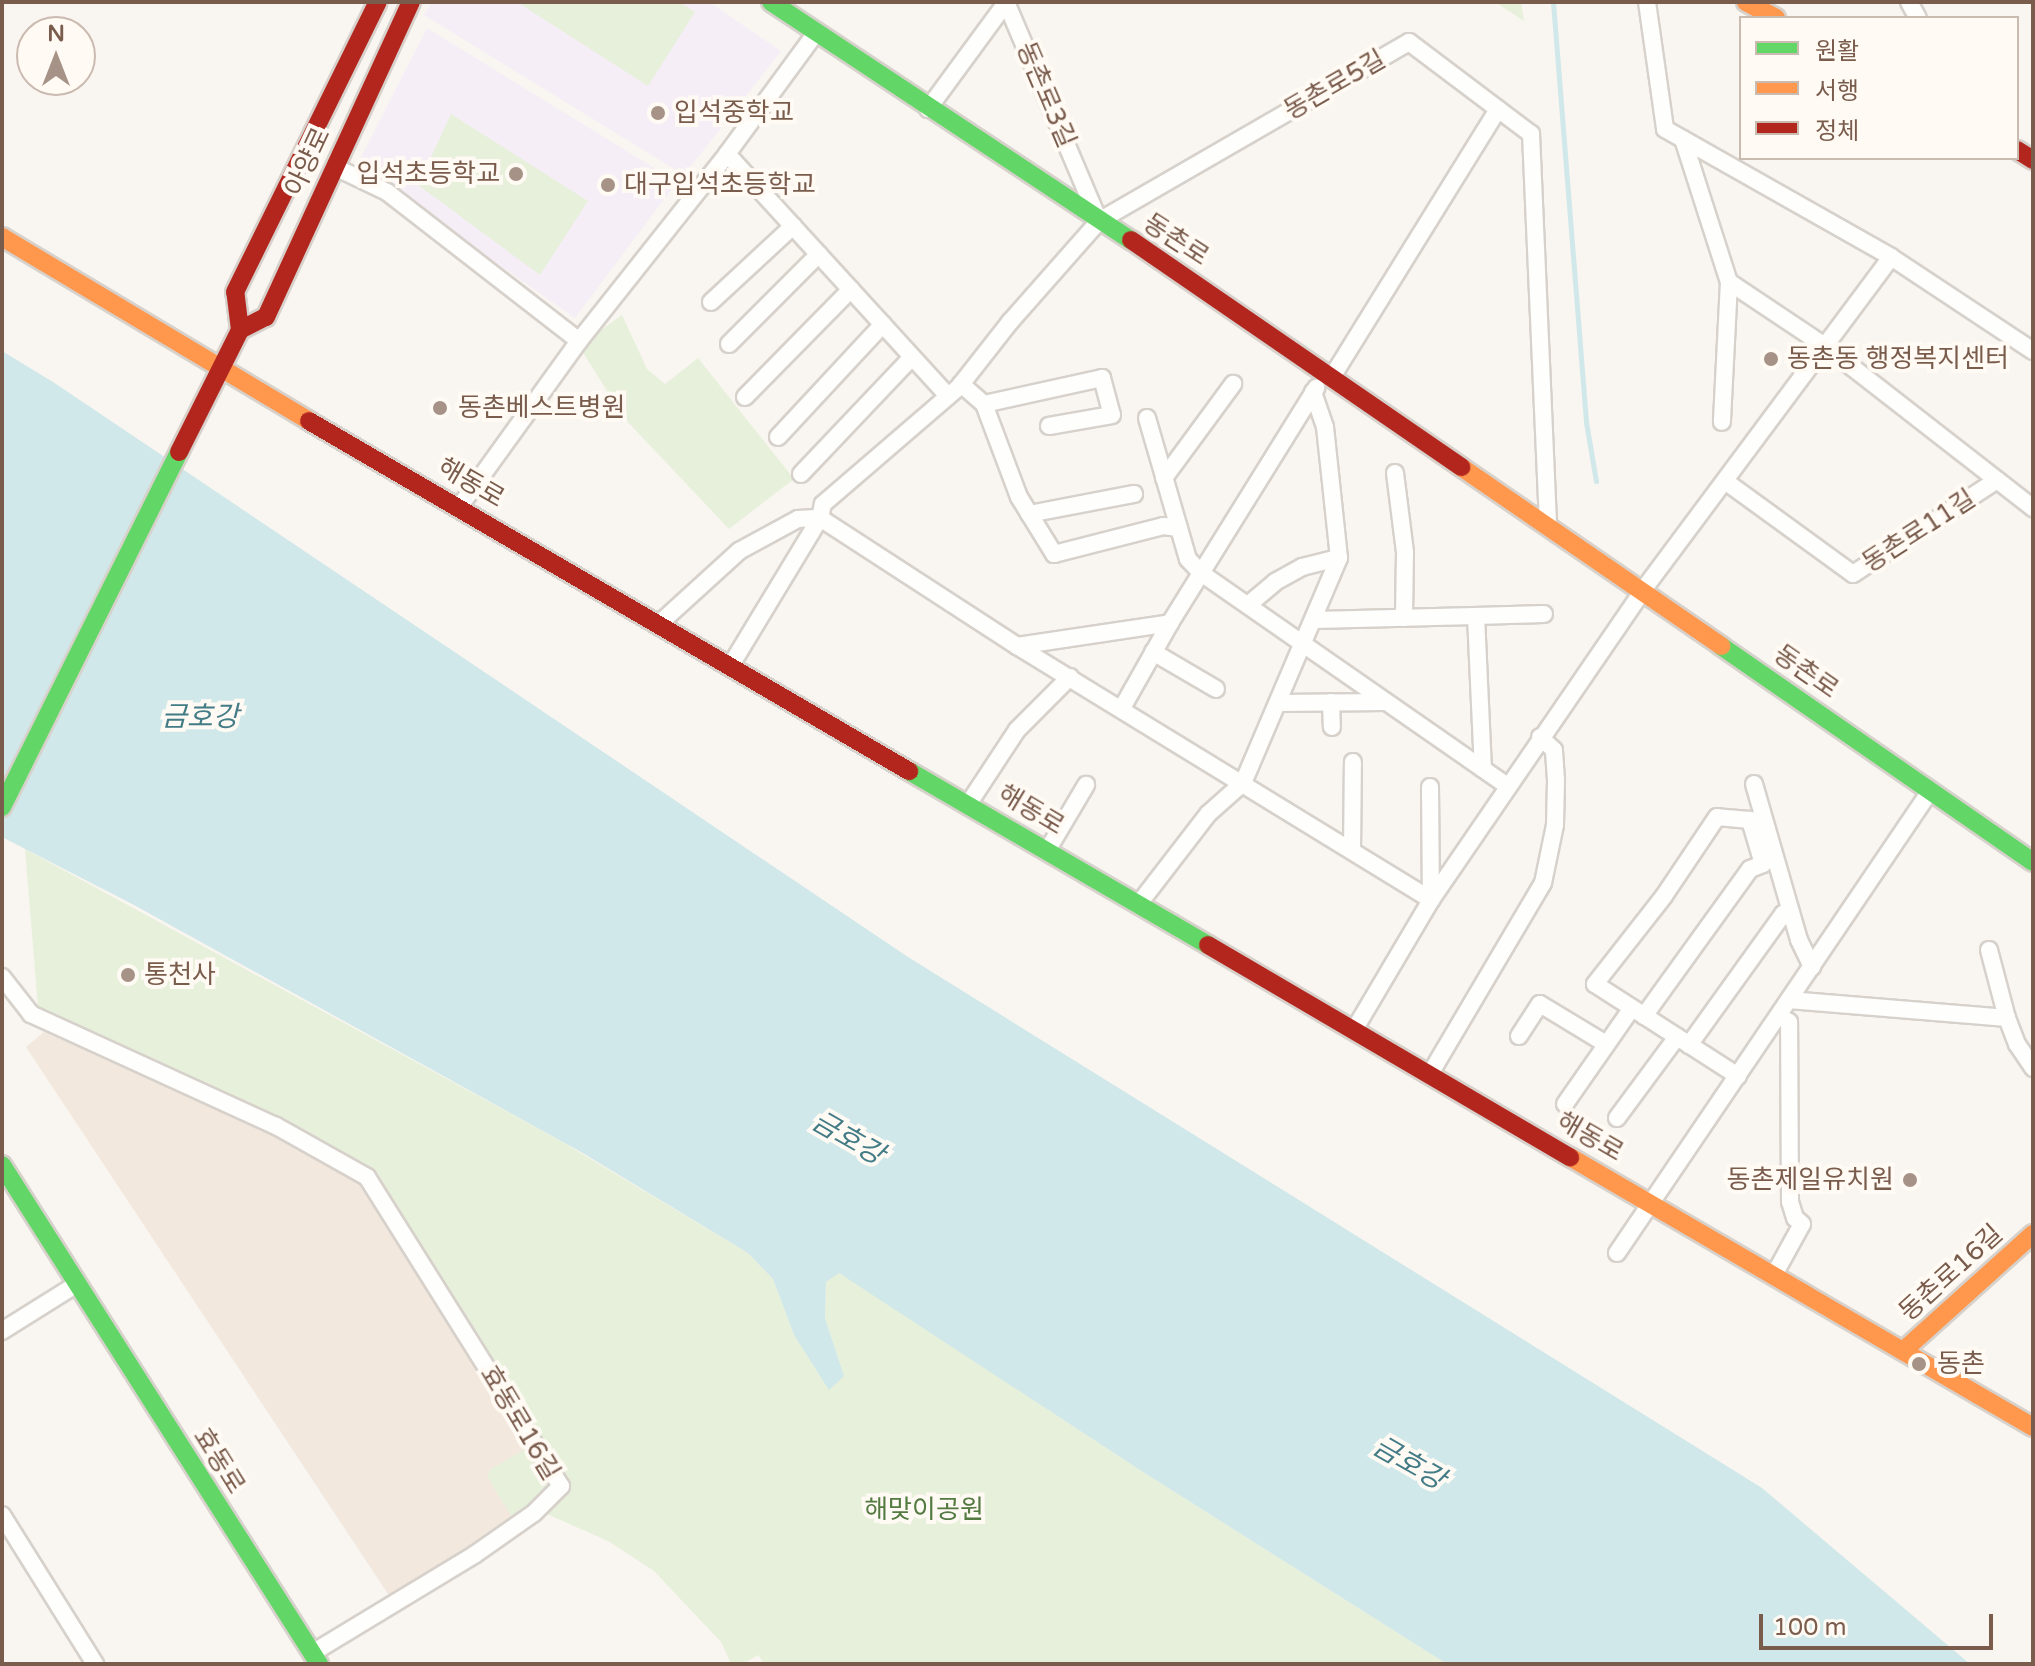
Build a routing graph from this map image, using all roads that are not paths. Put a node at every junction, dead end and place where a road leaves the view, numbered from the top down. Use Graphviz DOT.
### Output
graph roads {
  1 [pos="378,2"];
  2 [pos="411,2"];
  3 [pos="771,2"];
  4 [pos="1006,2"];
  5 [pos="1647,2"];
  6 [pos="1746,2"];
  7 [pos="1772,16"];
  8 [pos="816,33"];
  9 [pos="928,109"];
  10 [pos="1498,109"];
  11 [pos="1683,139"];
  12 [pos="727,154"];
  13 [pos="335,167"];
  14 [pos="1099,221"];
  15 [pos="793,226"];
  16 [pos="2,237"];
  17 [pos="819,254"];
  18 [pos="1891,257"];
  19 [pos="1729,282"];
  20 [pos="851,289"];
  21 [pos="711,302"];
  22 [pos="883,324"];
  23 [pos="240,330"];
  24 [pos="579,341"];
  25 [pos="729,344"];
  26 [pos="1825,346"];
  27 [pos="2033,351"];
  28 [pos="912,357"];
  29 [pos="222,367"];
  30 [pos="1329,375"];
  31 [pos="961,384"];
  32 [pos="1233,384"];
  33 [pos="1313,392"];
  34 [pos="948,396"];
  35 [pos="745,397"];
  36 [pos="984,404"];
  37 [pos="1147,418"];
  38 [pos="1722,422"];
  39 [pos="1049,426"];
  40 [pos="778,437"];
  41 [pos="1395,473"];
  42 [pos="801,474"];
  43 [pos="1164,478"];
  44 [pos="1997,480"];
  45 [pos="1725,481"];
  46 [pos="1134,494"];
  47 [pos="460,506"];
  48 [pos="2033,508"];
  49 [pos="1029,514"];
  50 [pos="820,518"];
  51 [pos="1548,526"];
  52 [pos="1179,528"];
  53 [pos="1339,558"];
  54 [pos="1201,573"];
  55 [pos="1643,590"];
  56 [pos="1248,605"];
  57 [pos="1544,614"];
  58 [pos="1476,616"];
  59 [pos="1404,618"];
  60 [pos="1314,620"];
  61 [pos="660,623"];
  62 [pos="1170,623"];
  63 [pos="1304,645"];
  64 [pos="1017,646"];
  65 [pos="1153,652"];
  66 [pos="731,665"];
  67 [pos="1070,677"];
  68 [pos="1216,689"];
  69 [pos="1331,702"];
  70 [pos="1386,702"];
  71 [pos="1278,703"];
  72 [pos="1122,708"];
  73 [pos="1332,727"];
  74 [pos="1540,737"];
  75 [pos="1353,762"];
  76 [pos="1483,769"];
  77 [pos="1243,783"];
  78 [pos="1754,784"];
  79 [pos="1086,785"];
  80 [pos="1506,785"];
  81 [pos="1430,787"];
  82 [pos="1931,790"];
  83 [pos="969,803"];
  84 [pos="2,807"];
  85 [pos="1047,851"];
  86 [pos="1352,851"];
  87 [pos="2033,862"];
  88 [pos="1431,900"];
  89 [pos="1138,905"];
  90 [pos="1790,910"];
  91 [pos="1989,950"];
  92 [pos="1812,967"];
  93 [pos="2,977"];
  94 [pos="1789,1000"];
  95 [pos="1638,1012"];
  96 [pos="1779,1016"];
  97 [pos="2007,1018"];
  98 [pos="1354,1030"];
  99 [pos="1519,1036"];
  100 [pos="1683,1041"];
  101 [pos="1606,1044"];
  102 [pos="2033,1068"];
  103 [pos="1430,1074"];
  104 [pos="1738,1076"];
  105 [pos="1565,1104"];
  106 [pos="1617,1118"];
  107 [pos="2,1165"];
  108 [pos="1652,1204"];
  109 [pos="2033,1234"];
  110 [pos="1617,1253"];
  111 [pos="1774,1275"];
  112 [pos="77,1284"];
  113 [pos="2,1331"];
  114 [pos="1903,1351"];
  115 [pos="2033,1427"];
  116 [pos="2,1515"];
  117 [pos="315,1658"];
  118 [pos="95,1664"];
  1 -- 23 [label="main road, 아양로"];
  2 -- 13 [label="main road, 아양로"];
  3 -- 8 [label="main road, 동촌로"];
  4 -- 9 [label="street, 동촌로3길"];
  4 -- 14 [label="street, 동촌로3길"];
  5 -- 11 [label="street"];
  6 -- 7 [label="main road"];
  8 -- 9 [label="main road, 동촌로"];
  8 -- 12 [label="street"];
  9 -- 14 [label="main road, 동촌로"];
  10 -- 14 [label="street, 동촌로5길"];
  10 -- 30 [label="street"];
  10 -- 51 [label="street"];
  11 -- 18 [label="street"];
  11 -- 19 [label="street"];
  12 -- 15 [label="street"];
  12 -- 24 [label="street"];
  13 -- 23 [label="main road, 아양로"];
  13 -- 24 [label="street"];
  14 -- 30 [label="main road, 동촌로"];
  14 -- 31 [label="street"];
  15 -- 17 [label="street"];
  15 -- 21 [label="street"];
  16 -- 29 [label="main road, 해동로"];
  17 -- 20 [label="street"];
  17 -- 25 [label="street"];
  18 -- 26 [label="street"];
  18 -- 27 [label="street"];
  19 -- 26 [label="street, 동촌로11길"];
  19 -- 38 [label="street"];
  20 -- 22 [label="street"];
  20 -- 35 [label="street"];
  22 -- 28 [label="street"];
  22 -- 40 [label="street"];
  23 -- 29 [label="main road, 아양로"];
  24 -- 47 [label="street"];
  26 -- 44 [label="street, 동촌로11길"];
  26 -- 45 [label="street"];
  28 -- 34 [label="street"];
  28 -- 42 [label="street"];
  29 -- 47 [label="main road, 해동로"];
  29 -- 84 [label="main road, 아양로"];
  30 -- 33 [label="street"];
  30 -- 51 [label="main road, 동촌로"];
  31 -- 34 [label="street"];
  31 -- 36 [label="street"];
  32 -- 43 [label="street"];
  33 -- 53 [label="street"];
  33 -- 54 [label="street"];
  34 -- 50 [label="street"];
  36 -- 39 [label="street"];
  36 -- 49 [label="street"];
  37 -- 43 [label="street"];
  41 -- 59 [label="street"];
  43 -- 52 [label="street"];
  44 -- 45 [label="street, 동촌로11길"];
  44 -- 48 [label="street, 동촌로11길"];
  45 -- 55 [label="street"];
  46 -- 49 [label="street"];
  47 -- 61 [label="main road, 해동로"];
  49 -- 52 [label="street"];
  50 -- 61 [label="street"];
  50 -- 64 [label="street"];
  50 -- 66 [label="street"];
  51 -- 55 [label="main road, 동촌로"];
  52 -- 54 [label="street"];
  53 -- 56 [label="street"];
  53 -- 60 [label="street"];
  54 -- 56 [label="street"];
  54 -- 62 [label="street"];
  55 -- 74 [label="street"];
  55 -- 82 [label="main road, 동촌로"];
  56 -- 63 [label="street"];
  57 -- 58 [label="street"];
  58 -- 59 [label="street"];
  58 -- 76 [label="street"];
  59 -- 60 [label="street"];
  60 -- 63 [label="street"];
  61 -- 66 [label="main road, 해동로"];
  62 -- 64 [label="street"];
  62 -- 65 [label="street"];
  63 -- 70 [label="street"];
  63 -- 71 [label="street"];
  64 -- 67 [label="street"];
  65 -- 68 [label="street"];
  65 -- 72 [label="street"];
  66 -- 83 [label="main road, 해동로"];
  67 -- 72 [label="street"];
  67 -- 83 [label="street"];
  69 -- 70 [label="street"];
  69 -- 71 [label="street"];
  69 -- 73 [label="street"];
  70 -- 76 [label="street"];
  71 -- 77 [label="street"];
  72 -- 77 [label="street"];
  74 -- 80 [label="street"];
  74 -- 103 [label="street"];
  75 -- 86 [label="street"];
  76 -- 80 [label="street"];
  77 -- 86 [label="street"];
  77 -- 89 [label="street"];
  78 -- 90 [label="street"];
  79 -- 85 [label="street"];
  80 -- 88 [label="street"];
  81 -- 88 [label="street"];
  82 -- 87 [label="main road, 동촌로"];
  82 -- 92 [label="street"];
  83 -- 85 [label="main road, 해동로"];
  85 -- 89 [label="main road, 해동로"];
  86 -- 88 [label="street"];
  88 -- 98 [label="street"];
  89 -- 98 [label="main road, 해동로"];
  90 -- 92 [label="street"];
  90 -- 100 [label="street"];
  91 -- 97 [label="street"];
  92 -- 94 [label="street"];
  93 -- 117 [label="street, 효동로16길"];
  94 -- 96 [label="street"];
  94 -- 97 [label="street"];
  95 -- 95 [label="street"];
  95 -- 100 [label="street"];
  95 -- 101 [label="street"];
  96 -- 104 [label="street"];
  96 -- 111 [label="street"];
  97 -- 102 [label="street"];
  98 -- 103 [label="main road, 해동로"];
  99 -- 101 [label="street"];
  100 -- 104 [label="street"];
  100 -- 106 [label="street"];
  101 -- 105 [label="street"];
  103 -- 108 [label="main road, 해동로"];
  104 -- 108 [label="street"];
  107 -- 112 [label="main road, 효동로"];
  108 -- 110 [label="street"];
  108 -- 111 [label="main road, 해동로"];
  109 -- 114 [label="main road, 동촌로16길"];
  111 -- 114 [label="main road, 해동로"];
  112 -- 113 [label="street"];
  112 -- 117 [label="main road, 효동로"];
  114 -- 115 [label="main road, 해동로"];
  116 -- 118 [label="street"];
}
